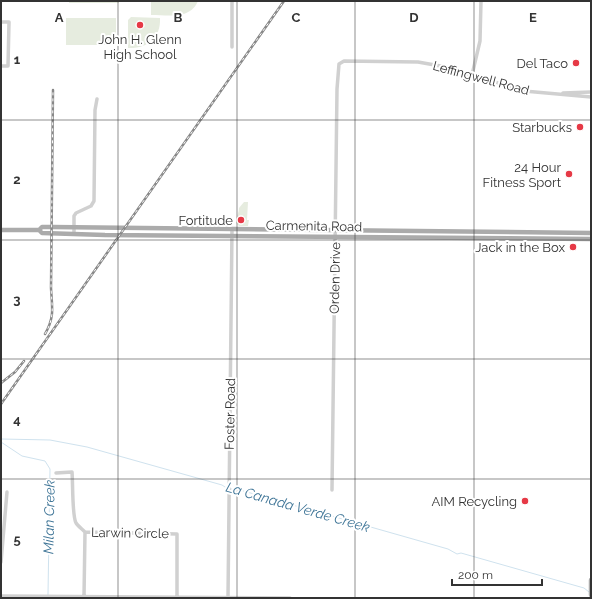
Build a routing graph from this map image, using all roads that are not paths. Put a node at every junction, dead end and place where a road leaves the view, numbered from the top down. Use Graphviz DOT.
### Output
graph roads {
  1 [pos="232,1"];
  2 [pos="481,1"];
  3 [pos="1,22"];
  4 [pos="232,47"];
  5 [pos="1,66"];
  6 [pos="338,66"];
  7 [pos="472,75"];
  8 [pos="591,92"];
  9 [pos="556,94"];
  10 [pos="591,97"];
  11 [pos="97,99"];
  12 [pos="74,227"];
  13 [pos="1,230"];
  14 [pos="38,230"];
  15 [pos="232,230"];
  16 [pos="336,230"];
  17 [pos="419,231"];
  18 [pos="591,233"];
  19 [pos="74,234"];
  20 [pos="232,236"];
  21 [pos="336,237"];
  22 [pos="419,238"];
  23 [pos="591,240"];
  24 [pos="56,473"];
  25 [pos="332,490"];
  26 [pos="7,492"];
  27 [pos="85,532"];
  28 [pos="1,562"];
  29 [pos="591,581"];
  30 [pos="591,595"];
  31 [pos="1,596"];
  32 [pos="84,597"];
  33 [pos="177,597"];
  34 [pos="104,598"];
  35 [pos="228,598"];
  36 [pos="290,598"];
  1 -- 4 [label="street"];
  2 -- 7 [label="street"];
  3 -- 5 [label="street"];
  6 -- 7 [label="street, Leffingwell Road"];
  6 -- 16 [label="street, Orden Drive"];
  7 -- 9 [label="street, Leffingwell Road"];
  8 -- 9 [label="street, Leffingwell Road"];
  9 -- 10 [label="street, Leffingwell Road"];
  11 -- 12 [label="street"];
  12 -- 14 [label="main road, Carmenita Road"];
  12 -- 15 [label="main road, Carmenita Road"];
  12 -- 19 [label="street"];
  13 -- 14 [label="main road, Carmenita Road"];
  14 -- 19 [label="main road, Carmenita Road"];
  15 -- 16 [label="main road, Carmenita Road"];
  15 -- 20 [label="street, Foster Road"];
  16 -- 17 [label="main road, Carmenita Road"];
  16 -- 21 [label="street, Orden Drive"];
  17 -- 18 [label="main road, Carmenita Road"];
  17 -- 22 [label="main road"];
  19 -- 20 [label="main road, Carmenita Road"];
  20 -- 21 [label="main road, Carmenita Road"];
  20 -- 35 [label="street, Foster Road"];
  21 -- 22 [label="main road, Carmenita Road"];
  21 -- 25 [label="street, Orden Drive"];
  22 -- 23 [label="main road, Carmenita Road"];
  24 -- 27 [label="street"];
  26 -- 28 [label="street"];
  27 -- 32 [label="street, Larwin Circle"];
  27 -- 33 [label="street, Larwin Circle"];
  29 -- 30 [label="main road"];
  31 -- 32 [label="street"];
  32 -- 34 [label="street"];
  33 -- 34 [label="street"];
  33 -- 35 [label="street"];
  35 -- 36 [label="street"];
}
